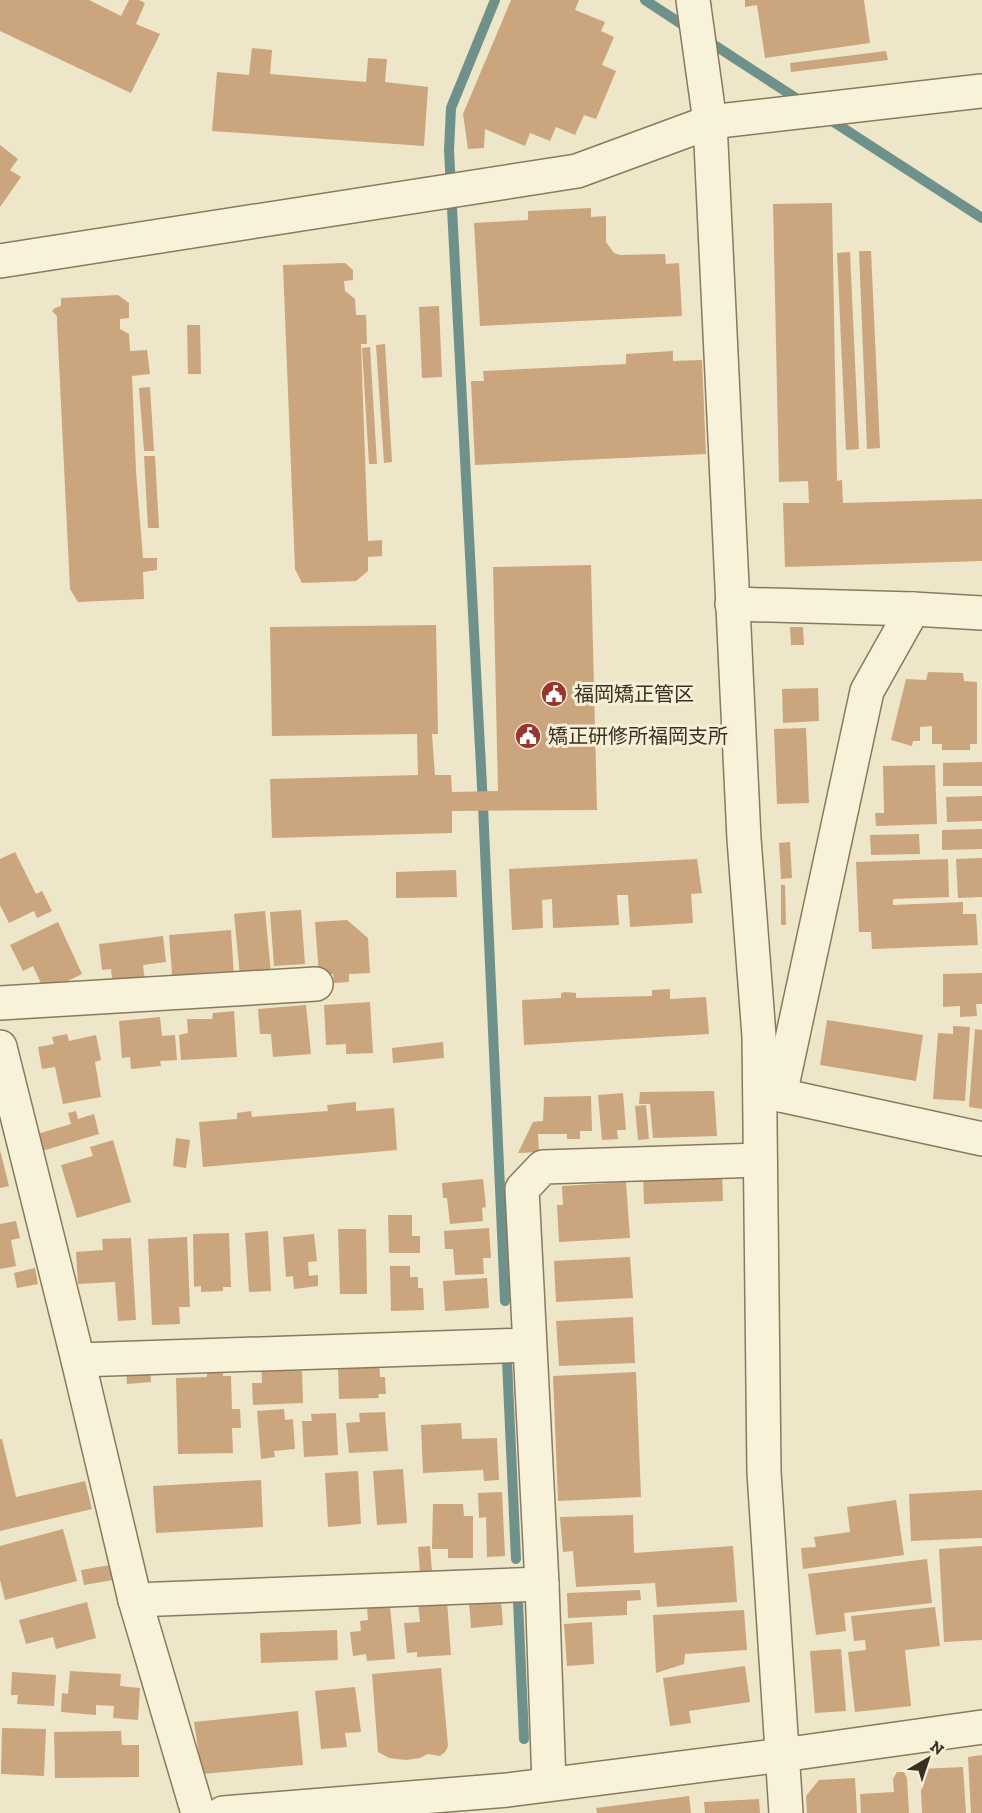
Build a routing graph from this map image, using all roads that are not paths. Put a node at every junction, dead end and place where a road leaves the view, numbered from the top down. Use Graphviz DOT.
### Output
graph roads {
  1 [pos="693,0"];
  2 [pos="982,91"];
  3 [pos="710,122"];
  4 [pos="0,261"];
  5 [pos="732,603"];
  6 [pos="913,609"];
  7 [pos="982,613"];
  8 [pos="316,984"];
  9 [pos="0,1003"];
  10 [pos="0,1047"];
  11 [pos="769,1090"];
  12 [pos="982,1139"];
  13 [pos="760,1161"];
  14 [pos="529,1345"];
  15 [pos="78,1360"];
  16 [pos="542,1584"];
  17 [pos="135,1600"];
  18 [pos="982,1727"];
  19 [pos="782,1755"];
  20 [pos="549,1784"];
  21 [pos="508,1801"];
  22 [pos="198,1813"];
  23 [pos="223,1813"];
  24 [pos="786,1813"];
  1 -- 3 [label="street"];
  2 -- 3 [label="street"];
  3 -- 4 [label="street"];
  3 -- 5 [label="street"];
  5 -- 6 [label="street"];
  5 -- 11 [label="street"];
  6 -- 7 [label="street"];
  6 -- 11 [label="street"];
  8 -- 9 [label="street"];
  10 -- 15 [label="street"];
  11 -- 12 [label="street"];
  11 -- 13 [label="street"];
  13 -- 14 [label="street"];
  13 -- 19 [label="street"];
  14 -- 15 [label="street"];
  14 -- 16 [label="street"];
  15 -- 17 [label="street"];
  16 -- 17 [label="street"];
  16 -- 20 [label="street"];
  17 -- 22 [label="street"];
  18 -- 19 [label="street"];
  19 -- 20 [label="street"];
  19 -- 24 [label="street"];
  20 -- 21 [label="street"];
  21 -- 23 [label="street"];
}
